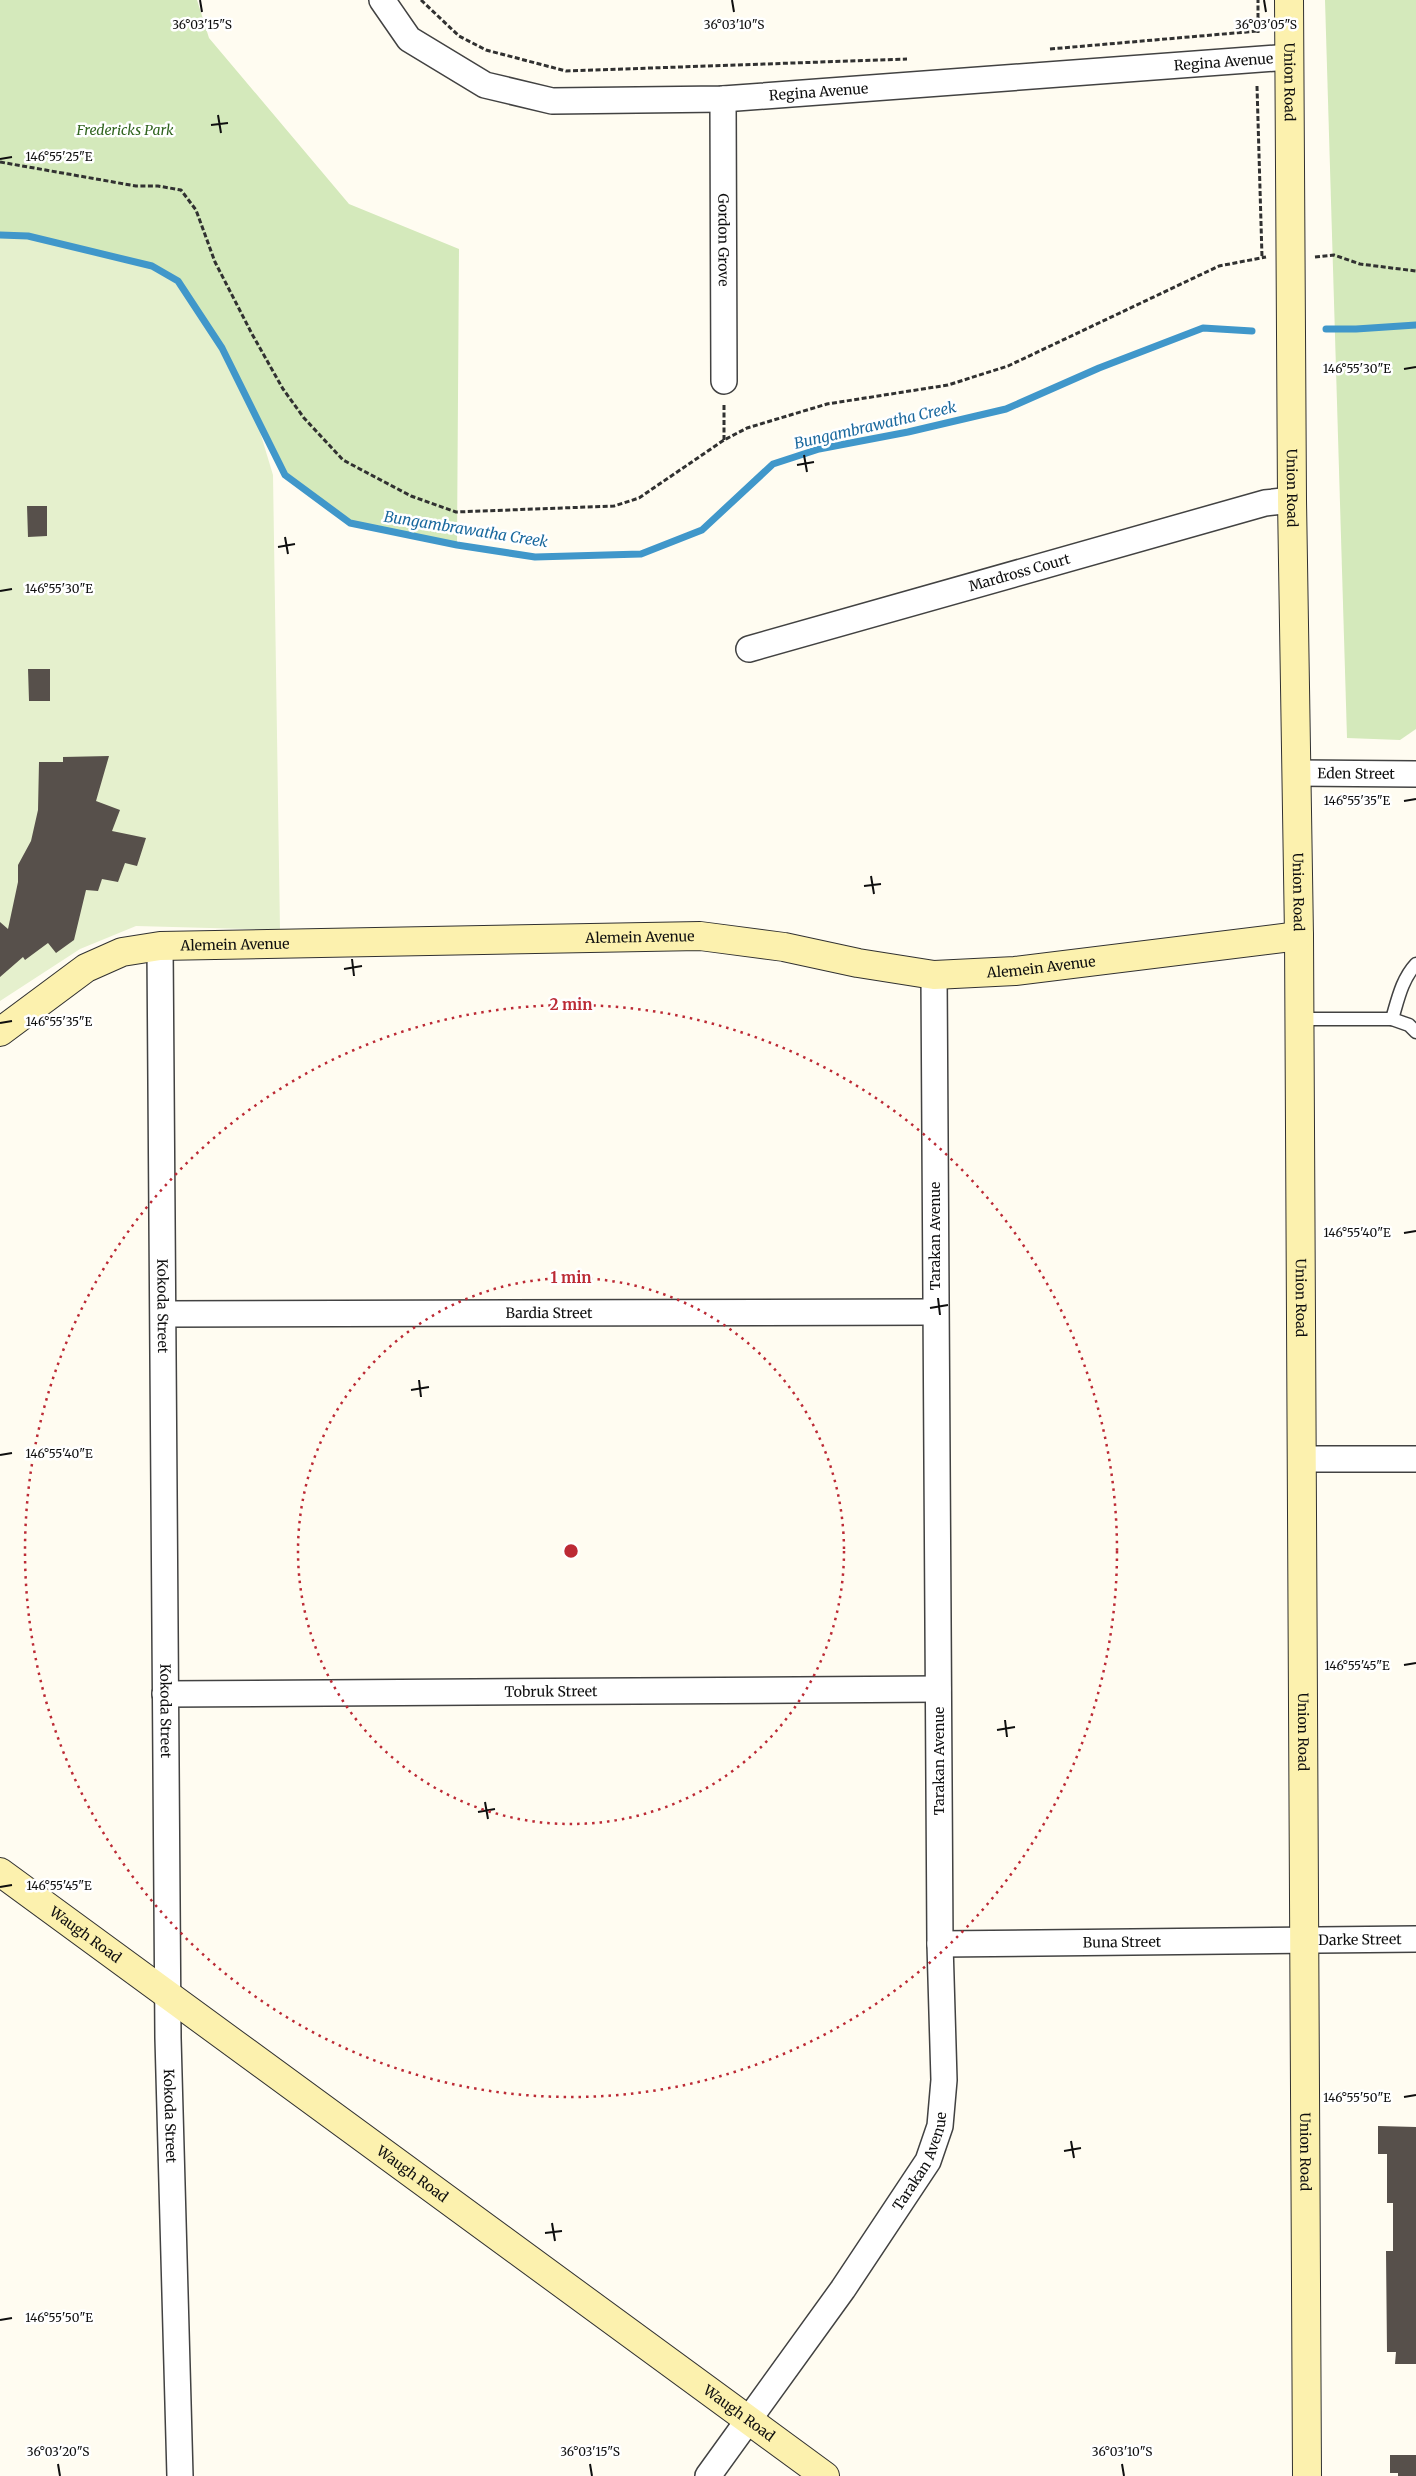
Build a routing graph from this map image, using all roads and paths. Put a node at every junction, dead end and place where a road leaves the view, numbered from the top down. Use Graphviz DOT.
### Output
graph roads {
  1 [pos="382,0"];
  2 [pos="421,0"];
  3 [pos="1258,0"];
  4 [pos="1290,0"];
  5 [pos="1258,31"];
  6 [pos="1258,36"];
  7 [pos="1042,49"];
  8 [pos="1290,58"];
  9 [pos="915,59"];
  10 [pos="1257,86"];
  11 [pos="723,99"];
  12 [pos="0,162"];
  13 [pos="1315,257"];
  14 [pos="1416,271"];
  15 [pos="724,381"];
  16 [pos="724,440"];
  17 [pos="1292,500"];
  18 [pos="749,649"];
  19 [pos="1296,773"];
  20 [pos="1416,774"];
  21 [pos="1300,936"];
  22 [pos="160,946"];
  23 [pos="1416,964"];
  24 [pos="934,975"];
  25 [pos="1300,1019"];
  26 [pos="1392,1019"];
  27 [pos="1414,1026"];
  28 [pos="0,1032"];
  29 [pos="935,1312"];
  30 [pos="164,1314"];
  31 [pos="1416,1458"];
  32 [pos="1301,1459"];
  33 [pos="938,1689"];
  34 [pos="165,1694"];
  35 [pos="0,1872"];
  36 [pos="1304,1938"];
  37 [pos="1416,1939"];
  38 [pos="940,1944"];
  39 [pos="168,1995"];
  40 [pos="749,2420"];
  41 [pos="180,2476"];
  42 [pos="708,2476"];
  43 [pos="826,2476"];
  44 [pos="1308,2476"];
  1 -- 11 [label="street, Regina Avenue"];
  2 -- 9 [label="path"];
  3 -- 5 [label="path"];
  4 -- 8 [label="main road, Union Road"];
  5 -- 6 [label="path"];
  5 -- 7 [label="path"];
  8 -- 11 [label="street, Regina Avenue"];
  8 -- 17 [label="main road, Union Road"];
  10 -- 16 [label="path"];
  11 -- 15 [label="street, Gordon Grove"];
  12 -- 16 [label="path"];
  13 -- 14 [label="path"];
  15 -- 16 [label="path"];
  17 -- 18 [label="street, Mardross Court"];
  17 -- 19 [label="main road, Union Road"];
  19 -- 20 [label="street, Eden Street"];
  19 -- 21 [label="main road, Union Road"];
  21 -- 24 [label="main road, Alemein Avenue"];
  21 -- 25 [label="main road, Union Road"];
  22 -- 24 [label="main road, Alemein Avenue"];
  22 -- 28 [label="main road, Alemein Avenue"];
  22 -- 30 [label="street, Kokoda Street"];
  23 -- 26 [label="lane"];
  24 -- 29 [label="street, Tarakan Avenue"];
  25 -- 26 [label="lane"];
  25 -- 32 [label="main road, Union Road"];
  26 -- 27 [label="lane"];
  29 -- 30 [label="street, Bardia Street"];
  29 -- 33 [label="street, Tarakan Avenue"];
  30 -- 34 [label="street, Kokoda Street"];
  31 -- 32 [label="street"];
  32 -- 36 [label="main road, Union Road"];
  33 -- 34 [label="street, Tobruk Street"];
  33 -- 38 [label="street, Tarakan Avenue"];
  34 -- 39 [label="street, Kokoda Street"];
  35 -- 39 [label="main road, Waugh Road"];
  36 -- 37 [label="street, Darke Street"];
  36 -- 38 [label="street, Buna Street"];
  36 -- 44 [label="main road, Union Road"];
  38 -- 40 [label="street, Tarakan Avenue"];
  39 -- 40 [label="main road, Waugh Road"];
  39 -- 41 [label="street, Kokoda Street"];
  40 -- 42 [label="street, Tarakan Avenue"];
  40 -- 43 [label="main road, Waugh Road"];
}
